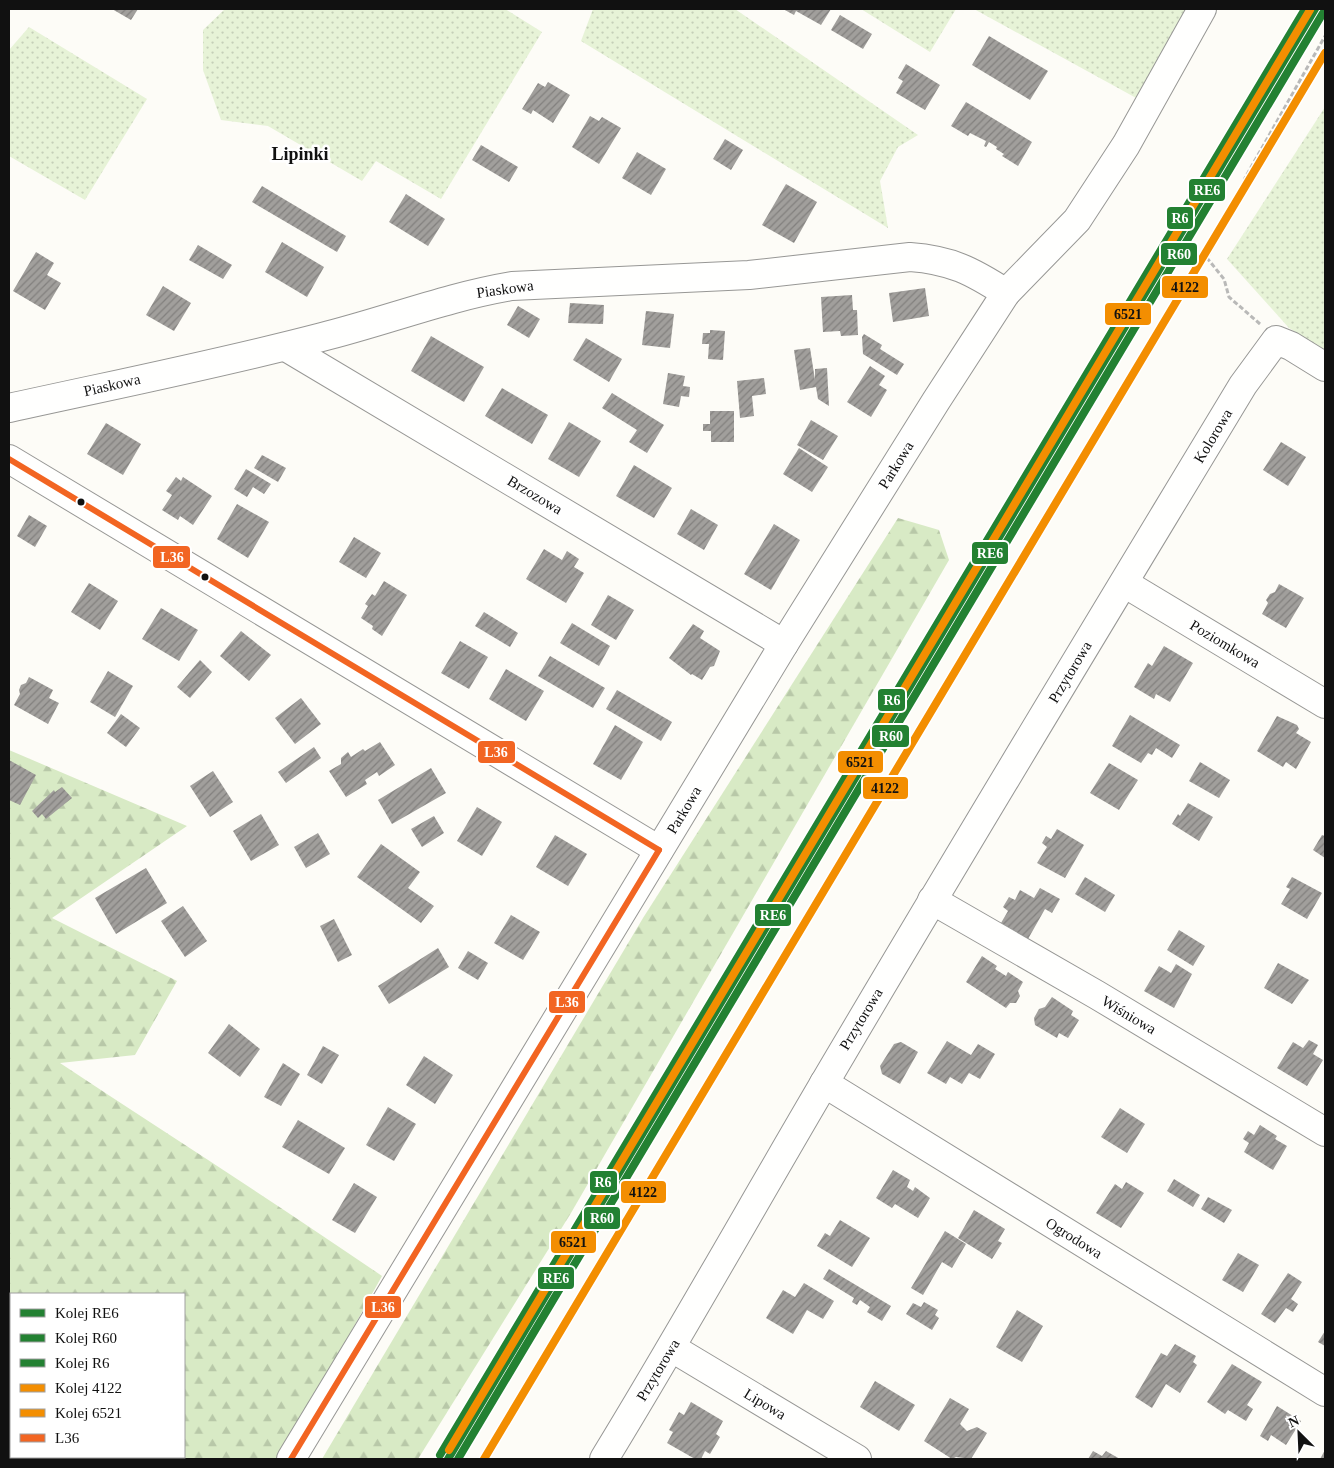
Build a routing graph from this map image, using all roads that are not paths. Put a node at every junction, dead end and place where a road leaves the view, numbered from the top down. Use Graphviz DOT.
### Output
graph roads {
  1 [pos="1202,9"];
  2 [pos="1006,293"];
  3 [pos="286,346"];
  4 [pos="1325,367"];
  5 [pos="9,408"];
  6 [pos="9,458"];
  7 [pos="1124,583"];
  8 [pos="784,644"];
  9 [pos="1325,704"];
  10 [pos="660,850"];
  11 [pos="932,900"];
  12 [pos="824,1083"];
  13 [pos="1325,1132"];
  14 [pos="672,1348"];
  15 [pos="1325,1392"];
  16 [pos="292,1459"];
  17 [pos="604,1459"];
  18 [pos="858,1459"];
  1 -- 2 [label="street, Parkowa"];
  2 -- 3 [label="street, Piaskowa"];
  2 -- 8 [label="street, Parkowa"];
  3 -- 5 [label="street, Piaskowa"];
  3 -- 8 [label="street, Brzozowa"];
  4 -- 7 [label="street, Kolorowa"];
  6 -- 10 [label="street"];
  7 -- 9 [label="street, Poziomkowa"];
  7 -- 11 [label="street, Przytorowa"];
  8 -- 10 [label="street, Parkowa"];
  10 -- 16 [label="street, Parkowa"];
  11 -- 12 [label="street, Przytorowa"];
  11 -- 13 [label="street, Wiśniowa"];
  12 -- 14 [label="street, Przytorowa"];
  12 -- 15 [label="street, Ogrodowa"];
  14 -- 17 [label="street, Przytorowa"];
  14 -- 18 [label="street, Lipowa"];
}
